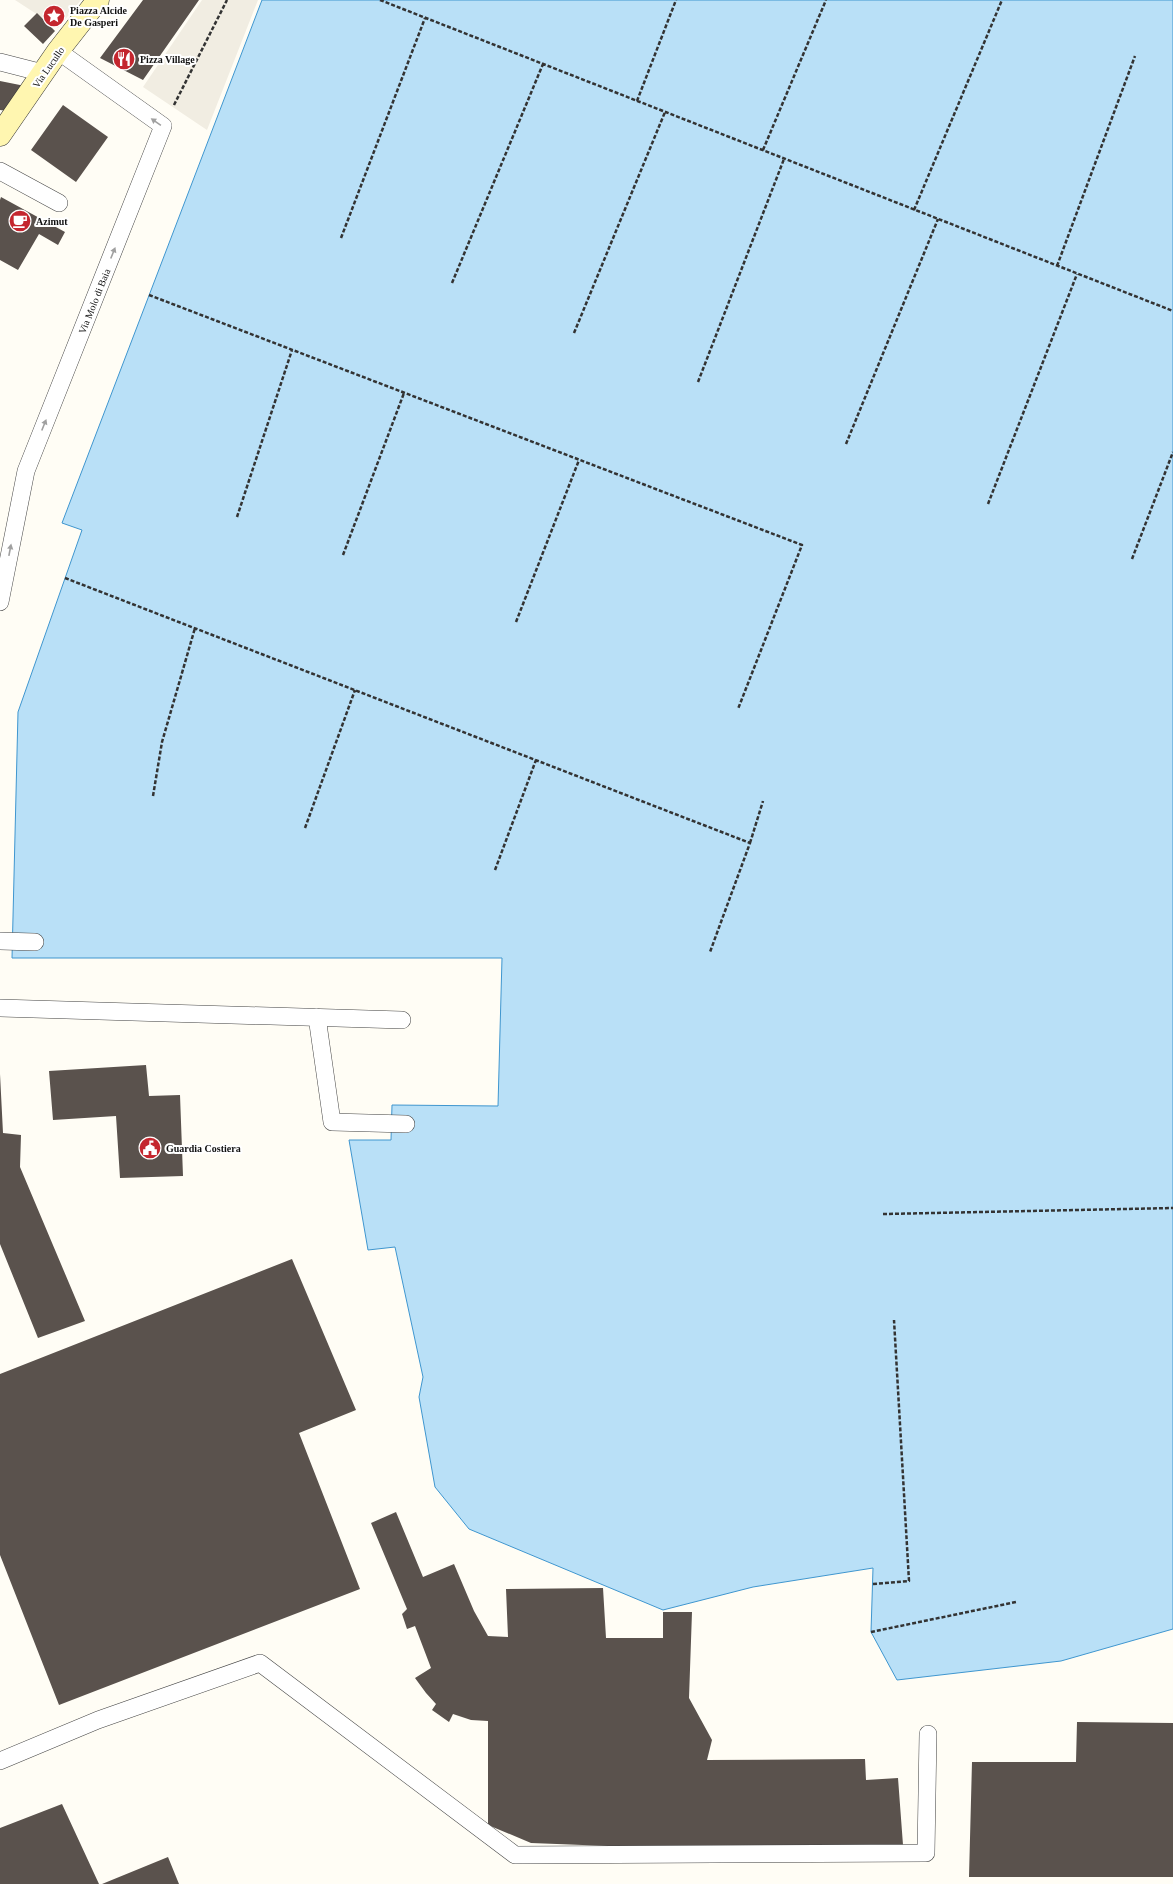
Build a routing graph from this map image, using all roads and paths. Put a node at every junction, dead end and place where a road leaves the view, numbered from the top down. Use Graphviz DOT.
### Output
graph roads {
  1 [pos="98,0"];
  2 [pos="227,0"];
  3 [pos="380,0"];
  4 [pos="676,0"];
  5 [pos="826,0"];
  6 [pos="1002,0"];
  7 [pos="425,18"];
  8 [pos="58,52"];
  9 [pos="1135,56"];
  10 [pos="0,62"];
  11 [pos="543,64"];
  12 [pos="43,73"];
  13 [pos="637,101"];
  14 [pos="665,112"];
  15 [pos="163,126"];
  16 [pos="0,135"];
  17 [pos="763,150"];
  18 [pos="784,159"];
  19 [pos="0,171"];
  20 [pos="59,204"];
  21 [pos="914,210"];
  22 [pos="938,220"];
  23 [pos="341,238"];
  24 [pos="1057,266"];
  25 [pos="1078,274"];
  26 [pos="452,283"];
  27 [pos="149,295"];
  28 [pos="1173,311"];
  29 [pos="574,333"];
  30 [pos="292,350"];
  31 [pos="698,382"];
  32 [pos="404,393"];
  33 [pos="846,444"];
  34 [pos="1173,452"];
  35 [pos="579,460"];
  36 [pos="988,504"];
  37 [pos="237,517"];
  38 [pos="343,555"];
  39 [pos="1132,559"];
  40 [pos="65,578"];
  41 [pos="0,602"];
  42 [pos="516,622"];
  43 [pos="195,628"];
  44 [pos="355,690"];
  45 [pos="738,709"];
  46 [pos="536,760"];
  47 [pos="153,796"];
  48 [pos="762,801"];
  49 [pos="305,828"];
  50 [pos="750,843"];
  51 [pos="495,870"];
  52 [pos="0,941"];
  53 [pos="35,942"];
  54 [pos="710,952"];
  55 [pos="0,1008"];
  56 [pos="317,1017"];
  57 [pos="402,1020"];
  58 [pos="406,1124"];
  59 [pos="1173,1208"];
  60 [pos="883,1214"];
  61 [pos="894,1320"];
  62 [pos="873,1584"];
  63 [pos="1016,1602"];
  64 [pos="871,1632"];
  65 [pos="928,1734"];
  66 [pos="0,1761"];
  1 -- 8 [label="main road, Via Lucullo"];
  2 -- 15 [label="path"];
  3 -- 7 [label="path"];
  4 -- 13 [label="path"];
  5 -- 17 [label="path"];
  6 -- 21 [label="path"];
  7 -- 11 [label="path"];
  7 -- 23 [label="path"];
  8 -- 12 [label="main road, Via Lucullo"];
  15 -- 8 [label="lane, one-way"];
  9 -- 24 [label="path"];
  10 -- 12 [label="lane"];
  11 -- 13 [label="path"];
  11 -- 26 [label="path"];
  12 -- 16 [label="main road, Via Lucullo"];
  13 -- 14 [label="path"];
  14 -- 17 [label="path"];
  14 -- 29 [label="path"];
  41 -- 15 [label="lane, Via Molo di Baia, one-way"];
  17 -- 18 [label="path"];
  18 -- 21 [label="path"];
  18 -- 31 [label="path"];
  19 -- 20 [label="lane"];
  21 -- 22 [label="path"];
  22 -- 24 [label="path"];
  22 -- 33 [label="path"];
  24 -- 25 [label="path"];
  25 -- 28 [label="path"];
  25 -- 36 [label="path"];
  27 -- 30 [label="path"];
  30 -- 32 [label="path"];
  30 -- 37 [label="path"];
  32 -- 35 [label="path"];
  32 -- 38 [label="path"];
  34 -- 39 [label="path"];
  35 -- 42 [label="path"];
  35 -- 45 [label="path"];
  40 -- 43 [label="path"];
  43 -- 44 [label="path"];
  43 -- 47 [label="path"];
  44 -- 46 [label="path"];
  44 -- 49 [label="path"];
  46 -- 50 [label="path"];
  46 -- 51 [label="path"];
  48 -- 50 [label="path"];
  50 -- 54 [label="path"];
  52 -- 53 [label="lane"];
  55 -- 56 [label="lane"];
  56 -- 57 [label="lane"];
  56 -- 58 [label="lane"];
  59 -- 60 [label="path"];
  61 -- 62 [label="path"];
  63 -- 64 [label="path"];
  65 -- 66 [label="lane"];
}
